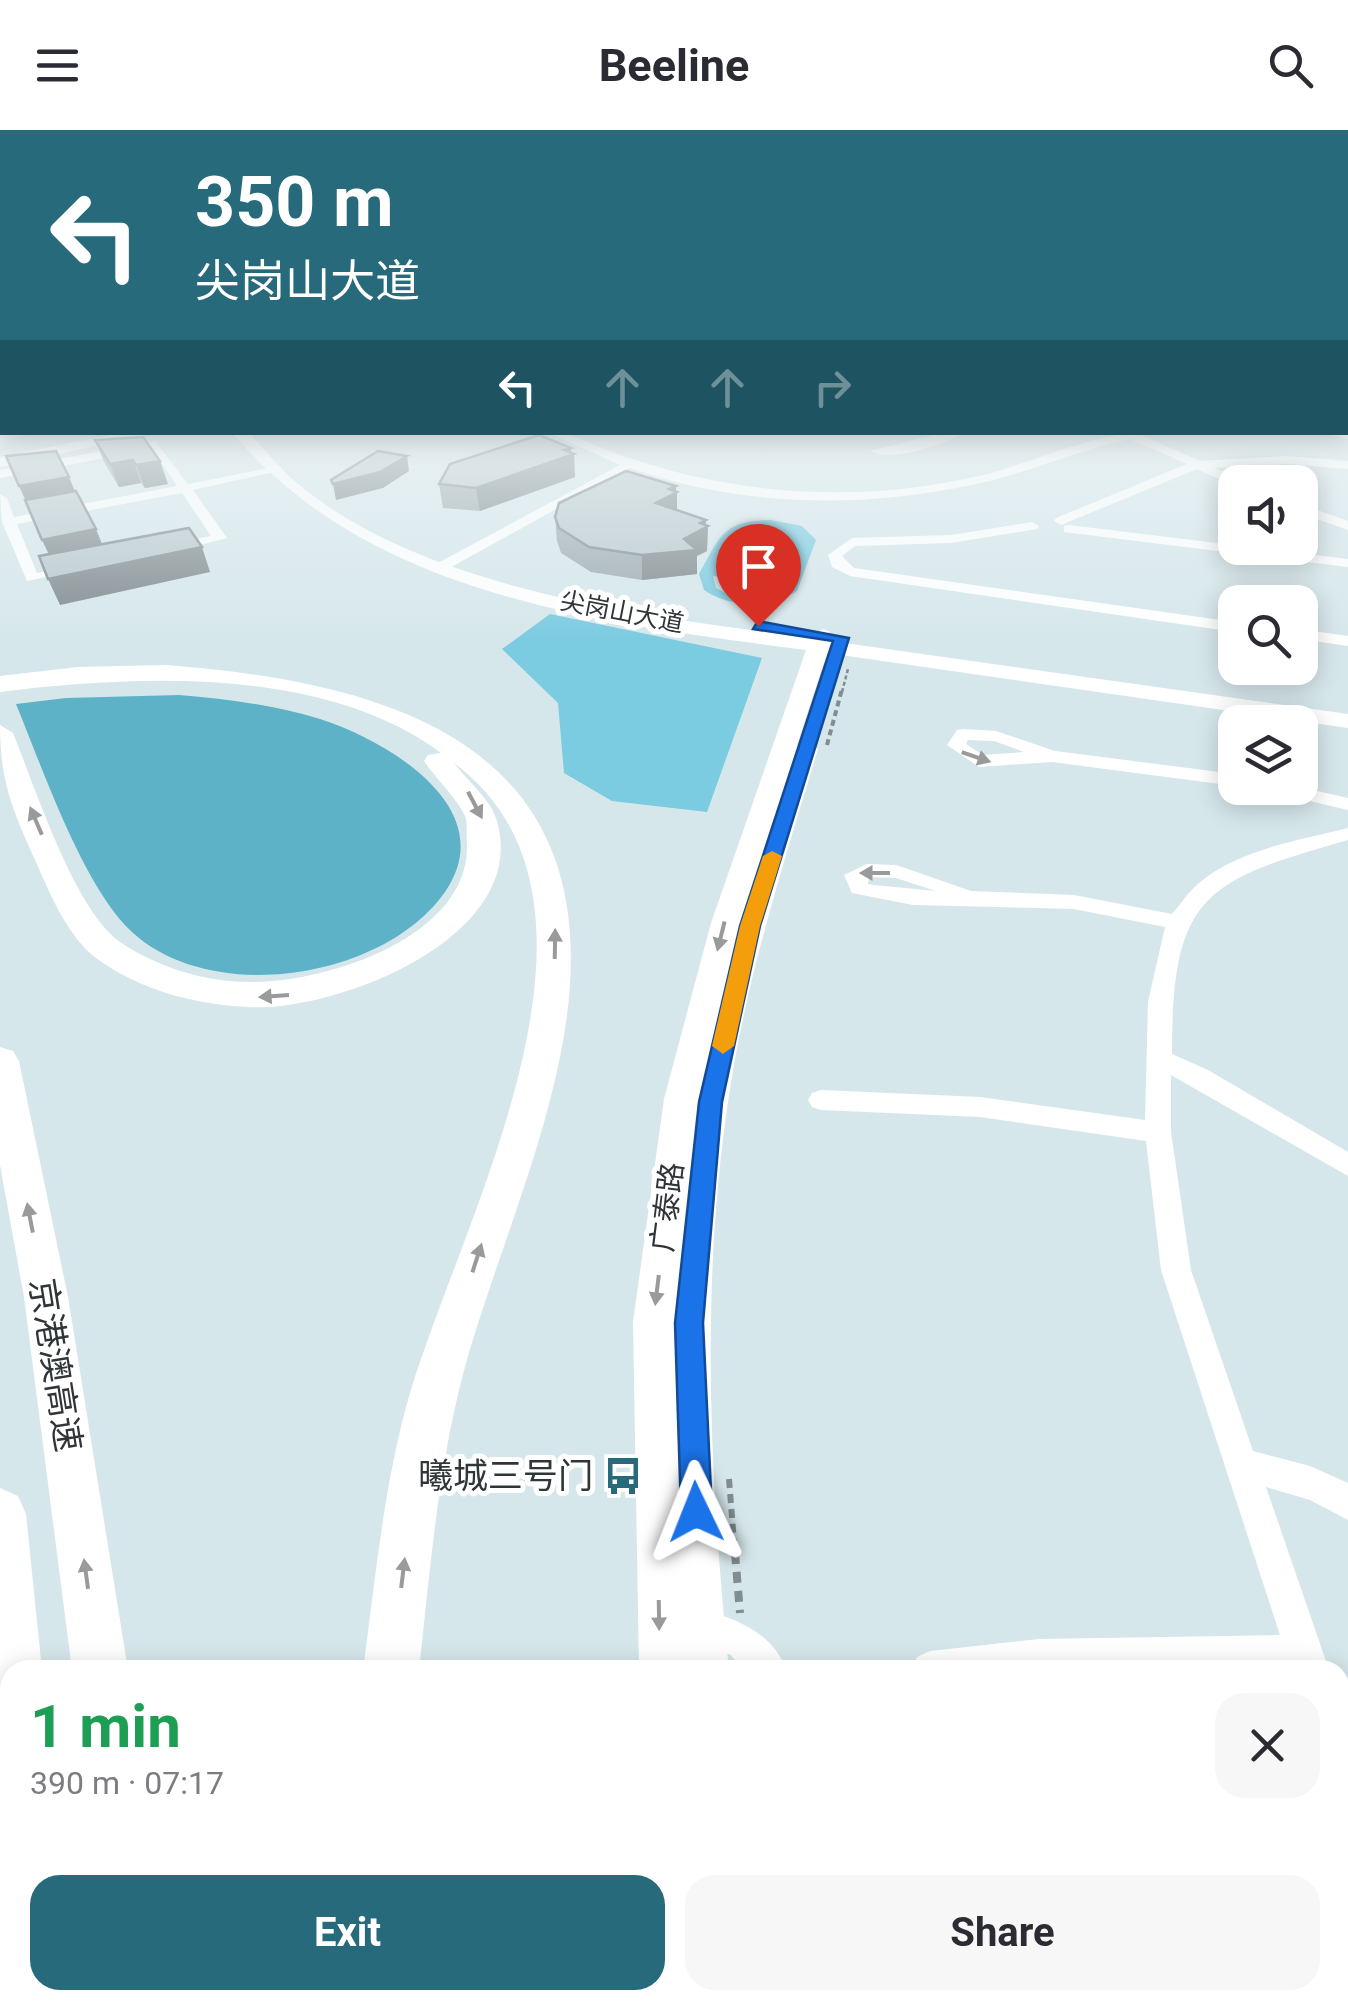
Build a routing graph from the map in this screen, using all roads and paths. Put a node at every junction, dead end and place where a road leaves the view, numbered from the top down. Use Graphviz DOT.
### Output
graph roads {
  1 [pos="44,466"];
  2 [pos="169,466"];
  3 [pos="263,466"];
  4 [pos="284,466"];
  5 [pos="1025,466"];
  6 [pos="1194,466"];
  7 [pos="626,467"];
  8 [pos="268,472"];
  9 [pos="0,474"];
  10 [pos="185,488"];
  11 [pos="0,498"];
  12 [pos="1318,515"];
  13 [pos="1331,520"];
  14 [pos="10,522"];
  15 [pos="1065,525"];
  16 [pos="1318,525"];
  17 [pos="1348,526"];
  18 [pos="1218,544"];
  19 [pos="145,554"];
  20 [pos="1318,558"];
  21 [pos="1348,563"];
  22 [pos="447,564"];
  23 [pos="88,566"];
  24 [pos="1218,626"];
  25 [pos="1318,637"];
  26 [pos="1348,641"];
  27 [pos="834,645"];
  28 [pos="0,684"];
  29 [pos="0,696"];
  30 [pos="1348,710"];
  31 [pos="381,717"];
  32 [pos="1348,721"];
  33 [pos="0,733"];
  34 [pos="1052,756"];
  35 [pos="822,762"];
  36 [pos="1218,778"];
  37 [pos="1318,797"];
  38 [pos="1348,804"];
  39 [pos="1348,834"];
  40 [pos="968,898"];
  41 [pos="1177,923"];
  42 [pos="1162,1060"];
  43 [pos="0,1061"];
  44 [pos="822,1100"];
  45 [pos="1158,1132"];
  46 [pos="1348,1165"];
  47 [pos="1240,1465"];
  48 [pos="729,1477"];
  49 [pos="1348,1503"];
  50 [pos="0,1514"];
  51 [pos="701,1626"];
  52 [pos="743,1640"];
  53 [pos="13,1660"];
  54 [pos="99,1660"];
  55 [pos="392,1660"];
  56 [pos="663,1660"];
  57 [pos="704,1660"];
  58 [pos="763,1660"];
  59 [pos="1021,1660"];
  60 [pos="1173,1660"];
  61 [pos="1306,1660"];
  1 -- 9 [label="street"];
  2 -- 10 [label="street"];
  3 -- 8 [label="main road, 尖岗山大道"];
  4 -- 22 [label="main road, 尖岗山大道"];
  5 -- 7 [label="street"];
  6 -- 15 [label="street"];
  7 -- 22 [label="street"];
  8 -- 10 [label="street"];
  8 -- 22 [label="main road, 尖岗山大道"];
  10 -- 14 [label="street"];
  10 -- 19 [label="street"];
  11 -- 14 [label="street"];
  12 -- 13 [label="street"];
  13 -- 16 [label="street"];
  13 -- 17 [label="street"];
  14 -- 23 [label="street"];
  15 -- 18 [label="street"];
  15 -- 24 [label="street"];
  20 -- 21 [label="street"];
  22 -- 27 [label="main road, 尖岗山大道"];
  25 -- 26 [label="street"];
  27 -- 30 [label="main road, 尖岗山大道"];
  27 -- 32 [label="main road, 尖岗山大道"];
  27 -- 35 [label="path"];
  27 -- 51 [label="main road, 广泰路"];
  27 -- 56 [label="main road, 广泰路, one-way"];
  28 -- 31 [label="highway"];
  29 -- 31 [label="highway"];
  31 -- 33 [label="highway, one-way"];
  55 -- 31 [label="highway, one-way"];
  34 -- 36 [label="street"];
  37 -- 38 [label="street"];
  39 -- 41 [label="street"];
  40 -- 41 [label="street"];
  41 -- 42 [label="street"];
  42 -- 45 [label="street"];
  42 -- 46 [label="street"];
  54 -- 43 [label="highway, 京港澳高速, one-way"];
  44 -- 45 [label="street"];
  45 -- 47 [label="street"];
  47 -- 49 [label="street"];
  47 -- 61 [label="street"];
  48 -- 52 [label="path"];
  50 -- 53 [label="highway"];
  51 -- 52 [label="street"];
  51 -- 57 [label="main road, 广泰路"];
  52 -- 58 [label="street"];
  59 -- 60 [label="street"];
}
